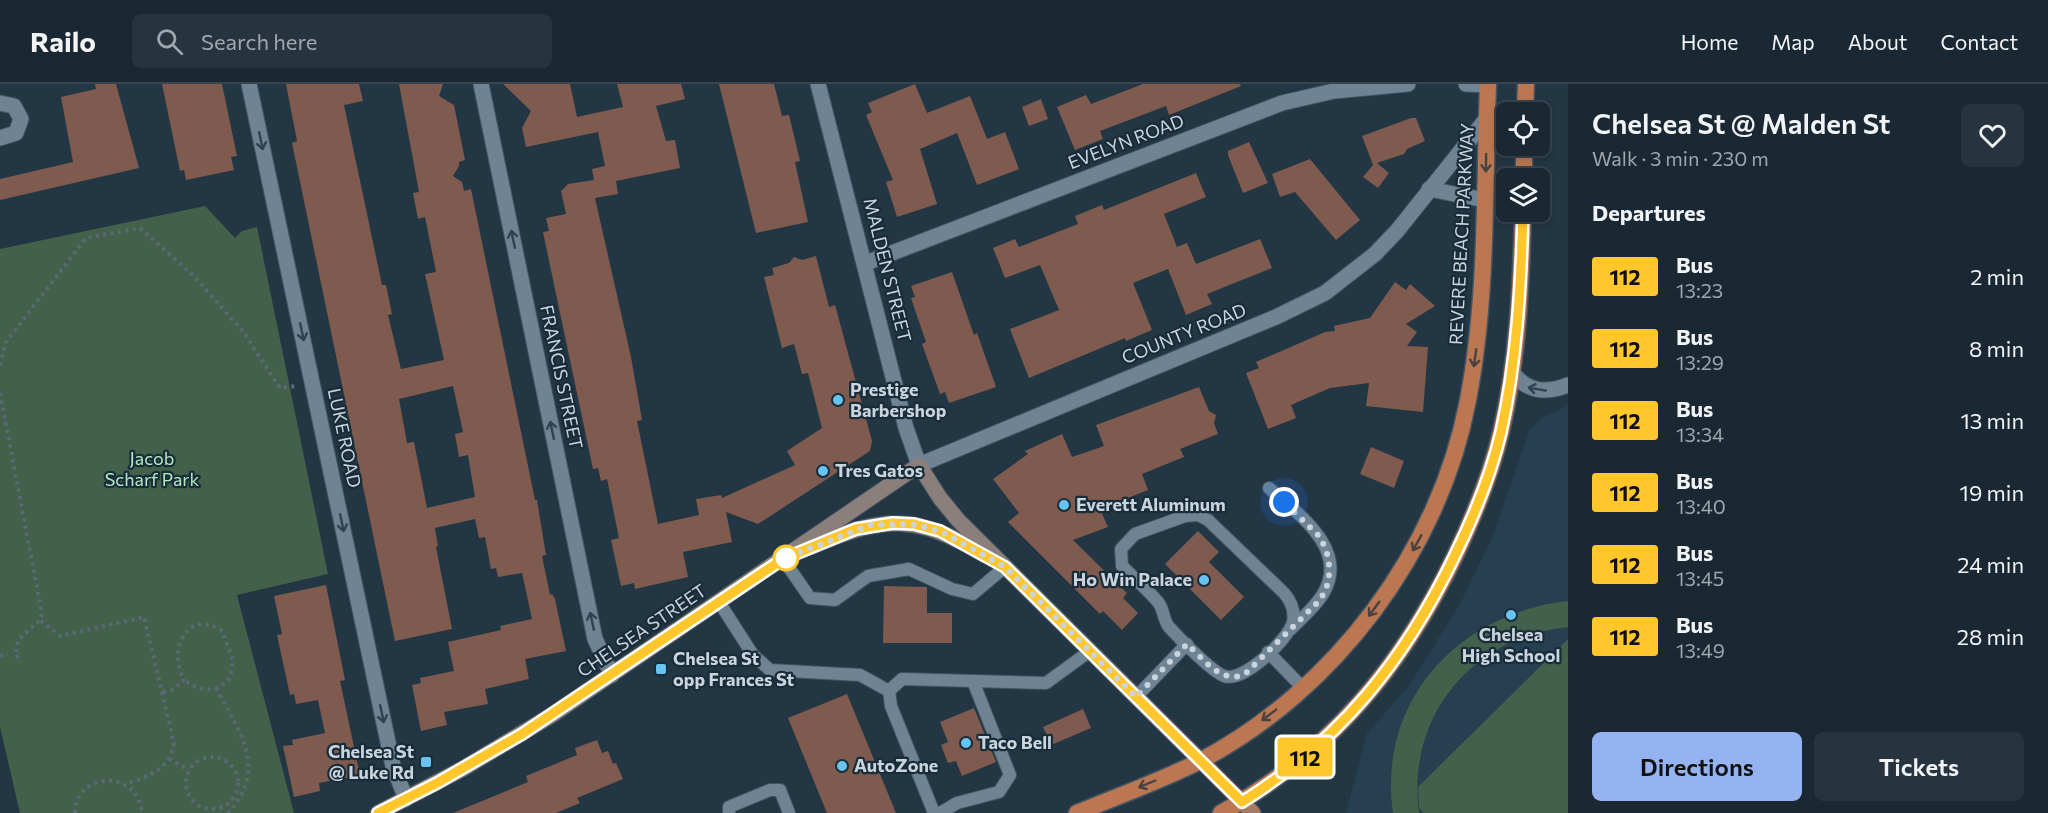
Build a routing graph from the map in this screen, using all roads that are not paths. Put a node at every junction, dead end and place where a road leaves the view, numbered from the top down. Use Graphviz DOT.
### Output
graph roads {
  1 [pos="249,84"];
  2 [pos="481,84"];
  3 [pos="819,84"];
  4 [pos="1408,84"];
  5 [pos="1466,84"];
  6 [pos="1526,84"];
  7 [pos="1488,85"];
  8 [pos="1525,102"];
  9 [pos="0,103"];
  10 [pos="1487,118"];
  11 [pos="0,138"];
  12 [pos="1429,189"];
  13 [pos="1485,200"];
  14 [pos="1523,222"];
  15 [pos="866,263"];
  16 [pos="1512,372"];
  17 [pos="1568,385"];
  18 [pos="919,465"];
  19 [pos="1269,488"];
  20 [pos="783,559"];
  21 [pos="1005,567"];
  22 [pos="719,602"];
  23 [pos="1284,636"];
  24 [pos="1187,644"];
  25 [pos="1090,651"];
  26 [pos="1268,652"];
  27 [pos="612,675"];
  28 [pos="973,681"];
  29 [pos="1303,688"];
  30 [pos="889,691"];
  31 [pos="1136,697"];
  32 [pos="1200,760"];
  33 [pos="406,799"];
  34 [pos="1247,807"];
  35 [pos="378,813"];
  36 [pos="729,813"];
  37 [pos="789,813"];
  38 [pos="934,813"];
  39 [pos="940,813"];
  40 [pos="1077,813"];
  41 [pos="1221,813"];
  1 -- 33 [label="street, LUKE ROAD, one-way"];
  27 -- 2 [label="street, FRANCIS STREET, one-way"];
  3 -- 15 [label="street, MALDEN STREET"];
  4 -- 15 [label="street, EVELYN ROAD"];
  5 -- 7 [label="street"];
  6 -- 8 [label="highway"];
  7 -- 10 [label="highway, REVERE BEACH PARKWAY"];
  9 -- 11 [label="street"];
  10 -- 12 [label="street, COUNTY ROAD"];
  10 -- 13 [label="highway, REVERE BEACH PARKWAY, one-way"];
  12 -- 13 [label="street"];
  12 -- 18 [label="street, COUNTY ROAD"];
  13 -- 29 [label="highway, REVERE BEACH PARKWAY, one-way"];
  14 -- 16 [label="highway"];
  15 -- 18 [label="street, MALDEN STREET"];
  17 -- 16 [label="street, one-way"];
  16 -- 34 [label="highway"];
  18 -- 20 [label="main road, CHELSEA STREET"];
  18 -- 21 [label="main road"];
  19 -- 23 [label="lane"];
  20 -- 21 [label="main road"];
  20 -- 21 [label="lane"];
  20 -- 22 [label="main road, CHELSEA STREET"];
  21 -- 25 [label="main road"];
  22 -- 27 [label="main road, CHELSEA STREET"];
  22 -- 30 [label="lane"];
  23 -- 24 [label="lane"];
  23 -- 26 [label="lane"];
  24 -- 26 [label="lane"];
  24 -- 31 [label="lane"];
  25 -- 28 [label="lane"];
  25 -- 31 [label="main road"];
  26 -- 29 [label="lane"];
  27 -- 33 [label="main road, CHELSEA STREET"];
  28 -- 30 [label="lane"];
  28 -- 39 [label="lane"];
  29 -- 32 [label="highway, REVERE BEACH PARKWAY, one-way"];
  30 -- 38 [label="lane"];
  31 -- 32 [label="main road"];
  32 -- 34 [label="main road"];
  32 -- 40 [label="highway, REVERE BEACH PARKWAY, one-way"];
  33 -- 35 [label="main road, CHELSEA STREET"];
  34 -- 41 [label="highway"];
  36 -- 37 [label="lane"];
}
